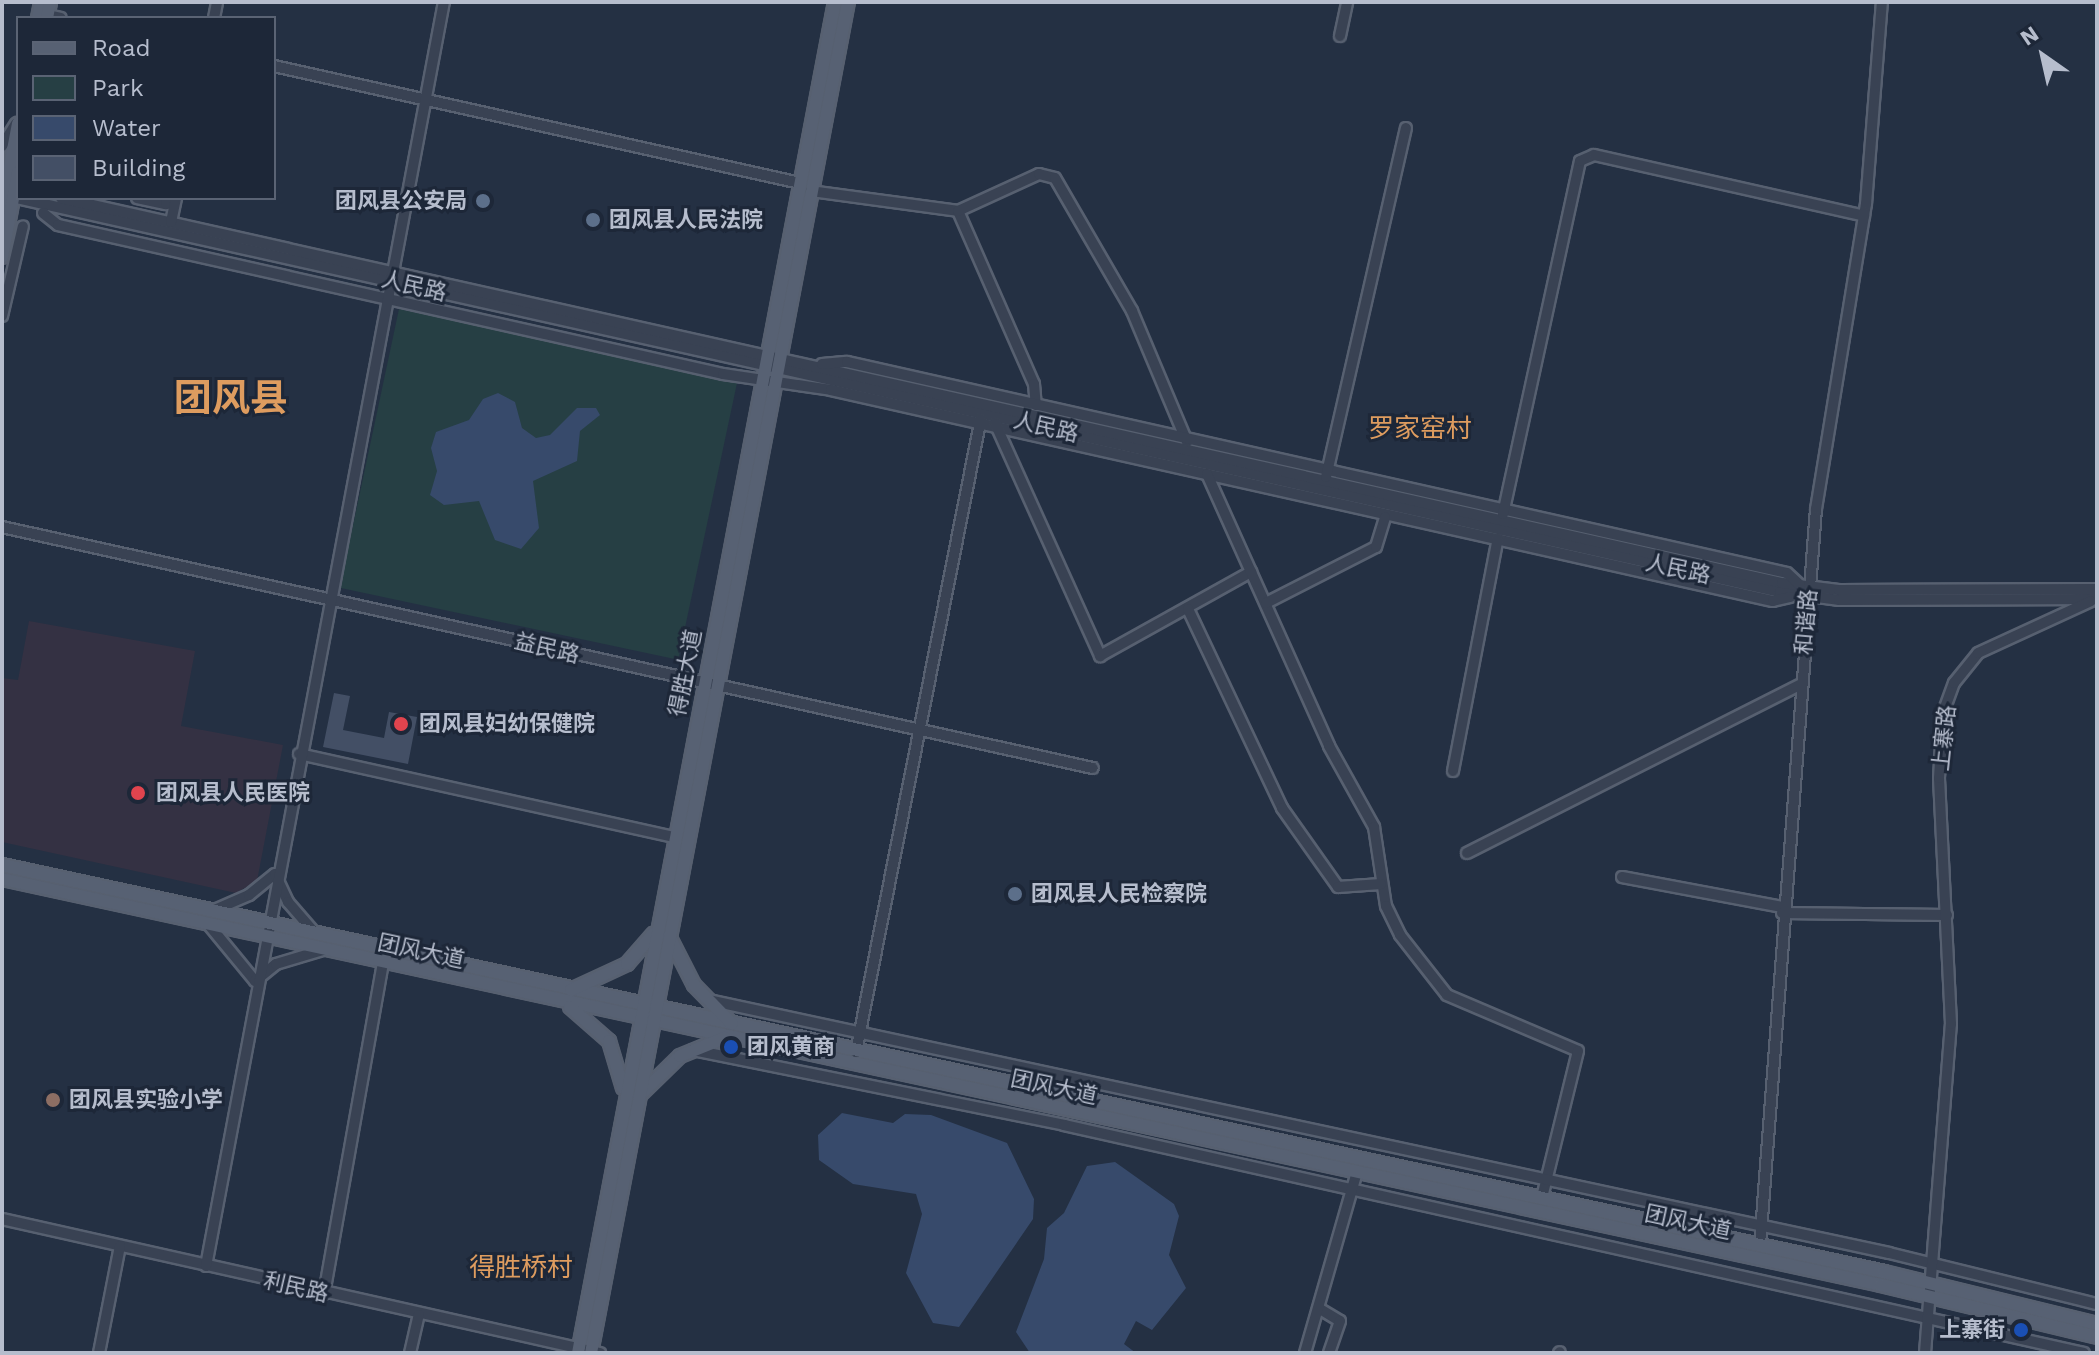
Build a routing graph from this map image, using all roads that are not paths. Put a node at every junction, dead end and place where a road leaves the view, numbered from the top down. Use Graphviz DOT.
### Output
graph roads {
  1 [pos="41,2"];
  2 [pos="444,2"];
  3 [pos="835,2"];
  4 [pos="848,2"];
  5 [pos="1347,2"];
  6 [pos="1882,2"];
  7 [pos="49,14"];
  8 [pos="1340,36"];
  9 [pos="276,66"];
  10 [pos="425,99"];
  11 [pos="16,124"];
  12 [pos="1406,128"];
  13 [pos="16,135"];
  14 [pos="2,146"];
  15 [pos="800,183"];
  16 [pos="811,191"];
  17 [pos="8,193"];
  18 [pos="147,200"];
  19 [pos="167,200"];
  20 [pos="176,200"];
  21 [pos="58,202"];
  22 [pos="958,211"];
  23 [pos="43,213"];
  24 [pos="1864,216"];
  25 [pos="171,222"];
  26 [pos="23,226"];
  27 [pos="5,244"];
  28 [pos="2,257"];
  29 [pos="392,276"];
  30 [pos="388,299"];
  31 [pos="2,316"];
  32 [pos="772,361"];
  33 [pos="811,365"];
  34 [pos="768,381"];
  35 [pos="1036,405"];
  36 [pos="985,416"];
  37 [pos="996,427"];
  38 [pos="1185,438"];
  39 [pos="1191,452"];
  40 [pos="1205,465"];
  41 [pos="1327,470"];
  42 [pos="1208,477"];
  43 [pos="1324,483"];
  44 [pos="1385,517"];
  45 [pos="1501,526"];
  46 [pos="2,527"];
  47 [pos="1251,572"];
  48 [pos="2097,589"];
  49 [pos="1804,591"];
  50 [pos="330,599"];
  51 [pos="2097,599"];
  52 [pos="1266,603"];
  53 [pos="1188,609"];
  54 [pos="710,684"];
  55 [pos="1800,685"];
  56 [pos="920,731"];
  57 [pos="299,754"];
  58 [pos="1093,768"];
  59 [pos="1453,771"];
  60 [pos="673,837"];
  61 [pos="1467,853"];
  62 [pos="2,865"];
  63 [pos="275,874"];
  64 [pos="1622,877"];
  65 [pos="2,879"];
  66 [pos="1381,884"];
  67 [pos="1782,910"];
  68 [pos="1947,915"];
  69 [pos="209,918"];
  70 [pos="656,928"];
  71 [pos="264,930"];
  72 [pos="318,935"];
  73 [pos="668,935"];
  74 [pos="323,950"];
  75 [pos="383,963"];
  76 [pos="255,981"];
  77 [pos="567,996"];
  78 [pos="706,1000"];
  79 [pos="646,1014"];
  80 [pos="734,1026"];
  81 [pos="860,1032"];
  82 [pos="726,1037"];
  83 [pos="692,1049"];
  84 [pos="856,1052"];
  85 [pos="631,1098"];
  86 [pos="1357,1172"];
  87 [pos="1546,1179"];
  88 [pos="1352,1188"];
  89 [pos="1542,1198"];
  90 [pos="2,1219"];
  91 [pos="1762,1225"];
  92 [pos="1760,1245"];
  93 [pos="120,1246"];
  94 [pos="1932,1264"];
  95 [pos="206,1266"];
  96 [pos="1930,1290"];
  97 [pos="324,1294"];
  98 [pos="2097,1304"];
  99 [pos="1320,1309"];
  100 [pos="419,1315"];
  101 [pos="1928,1316"];
  102 [pos="2097,1324"];
  103 [pos="2097,1337"];
  104 [pos="588,1352"];
  105 [pos="99,1353"];
  106 [pos="410,1353"];
  107 [pos="1305,1353"];
  108 [pos="1329,1353"];
  109 [pos="1925,1353"];
  110 [pos="2084,1353"];
  1 -- 7 [label="main road"];
  2 -- 10 [label="street"];
  3 -- 15 [label="main road, 得胜大道"];
  4 -- 16 [label="main road, 得胜大道"];
  5 -- 8 [label="street"];
  6 -- 24 [label="street, 和谐路"];
  9 -- 10 [label="street"];
  10 -- 15 [label="street"];
  10 -- 29 [label="street"];
  11 -- 14 [label="street"];
  12 -- 41 [label="street"];
  13 -- 17 [label="main road"];
  15 -- 32 [label="main road, 得胜大道"];
  16 -- 22 [label="street"];
  16 -- 32 [label="main road, 得胜大道"];
  17 -- 27 [label="main road"];
  18 -- 19 [label="street"];
  20 -- 25 [label="street"];
  21 -- 23 [label="street"];
  21 -- 25 [label="street, 人民路"];
  21 -- 29 [label="street, 人民路"];
  22 -- 35 [label="street"];
  22 -- 38 [label="street"];
  23 -- 26 [label="street"];
  23 -- 30 [label="street"];
  24 -- 45 [label="street"];
  24 -- 49 [label="street, 和谐路"];
  25 -- 29 [label="street, 人民路"];
  26 -- 27 [label="street"];
  26 -- 31 [label="street"];
  27 -- 28 [label="main road"];
  29 -- 30 [label="street"];
  29 -- 32 [label="street, 人民路"];
  30 -- 34 [label="street"];
  30 -- 50 [label="street"];
  32 -- 33 [label="street, 人民路"];
  32 -- 34 [label="main road, 得胜大道"];
  32 -- 36 [label="street, 人民路"];
  33 -- 35 [label="street"];
  33 -- 39 [label="street, 人民路"];
  34 -- 36 [label="street"];
  34 -- 54 [label="main road, 得胜大道"];
  35 -- 38 [label="street"];
  36 -- 37 [label="street"];
  36 -- 40 [label="street, 人民路"];
  36 -- 56 [label="street"];
  37 -- 42 [label="street"];
  37 -- 53 [label="street"];
  38 -- 39 [label="street"];
  38 -- 41 [label="street"];
  39 -- 43 [label="street, 人民路"];
  40 -- 42 [label="street"];
  40 -- 45 [label="street, 人民路"];
  41 -- 43 [label="street"];
  41 -- 45 [label="street"];
  42 -- 44 [label="street"];
  42 -- 47 [label="street"];
  43 -- 45 [label="street, 人民路"];
  44 -- 45 [label="street"];
  44 -- 52 [label="street"];
  45 -- 49 [label="street, 人民路"];
  45 -- 49 [label="street"];
  45 -- 59 [label="street"];
  46 -- 50 [label="street, 益民路"];
  47 -- 52 [label="street"];
  47 -- 53 [label="street"];
  48 -- 49 [label="street, 人民路"];
  49 -- 51 [label="street, 人民路"];
  49 -- 55 [label="street, 和谐路"];
  50 -- 54 [label="street, 益民路"];
  50 -- 57 [label="street"];
  51 -- 68 [label="street, 上寨路"];
  52 -- 66 [label="street"];
  53 -- 66 [label="street"];
  54 -- 56 [label="street, 益民路"];
  54 -- 60 [label="main road, 得胜大道"];
  54 -- 73 [label="main road, 得胜大道"];
  55 -- 61 [label="street"];
  55 -- 67 [label="street, 和谐路"];
  56 -- 58 [label="street, 益民路"];
  56 -- 81 [label="street"];
  57 -- 60 [label="street"];
  57 -- 63 [label="street"];
  60 -- 70 [label="main road, 得胜大道"];
  62 -- 69 [label="main road, 团风大道"];
  63 -- 69 [label="street"];
  63 -- 71 [label="street"];
  63 -- 72 [label="street"];
  64 -- 67 [label="street"];
  65 -- 69 [label="main road, 团风大道"];
  66 -- 87 [label="street"];
  67 -- 68 [label="street"];
  67 -- 91 [label="street, 和谐路"];
  68 -- 94 [label="street, 上寨路"];
  69 -- 71 [label="main road, 团风大道"];
  69 -- 76 [label="street"];
  70 -- 77 [label="main road"];
  70 -- 79 [label="main road, 得胜大道"];
  71 -- 72 [label="main road, 团风大道"];
  71 -- 74 [label="main road, 团风大道"];
  71 -- 76 [label="street"];
  72 -- 77 [label="main road, 团风大道"];
  73 -- 78 [label="main road"];
  73 -- 79 [label="main road, 得胜大道"];
  74 -- 75 [label="main road, 团风大道"];
  74 -- 76 [label="street"];
  75 -- 77 [label="main road, 团风大道"];
  75 -- 97 [label="street"];
  76 -- 95 [label="street"];
  77 -- 79 [label="main road, 团风大道"];
  77 -- 85 [label="main road"];
  78 -- 80 [label="main road"];
  78 -- 81 [label="street"];
  79 -- 80 [label="main road, 团风大道"];
  79 -- 82 [label="main road, 团风大道"];
  79 -- 85 [label="main road, 得胜大道"];
  80 -- 84 [label="main road, 团风大道"];
  81 -- 84 [label="street"];
  81 -- 87 [label="street"];
  82 -- 83 [label="main road"];
  82 -- 86 [label="main road, 团风大道"];
  83 -- 85 [label="main road"];
  83 -- 88 [label="street"];
  84 -- 89 [label="main road, 团风大道"];
  85 -- 104 [label="main road, 得胜大道"];
  86 -- 88 [label="street"];
  86 -- 96 [label="main road, 团风大道"];
  87 -- 89 [label="street"];
  87 -- 91 [label="street"];
  88 -- 99 [label="street"];
  88 -- 101 [label="street"];
  89 -- 92 [label="main road, 团风大道"];
  90 -- 93 [label="street, 利民路"];
  91 -- 92 [label="street, 和谐路"];
  91 -- 94 [label="street"];
  92 -- 96 [label="main road, 团风大道"];
  93 -- 95 [label="street, 利民路"];
  93 -- 105 [label="street"];
  94 -- 96 [label="street, 上寨路"];
  94 -- 98 [label="street"];
  95 -- 97 [label="street, 利民路"];
  96 -- 101 [label="street, 上寨路"];
  96 -- 102 [label="main road, 团风大道"];
  96 -- 103 [label="main road, 团风大道"];
  97 -- 100 [label="street, 利民路"];
  99 -- 107 [label="street"];
  99 -- 108 [label="street"];
  100 -- 104 [label="street, 利民路"];
  100 -- 106 [label="street"];
  101 -- 109 [label="street, 上寨路"];
  101 -- 110 [label="street"];
}
